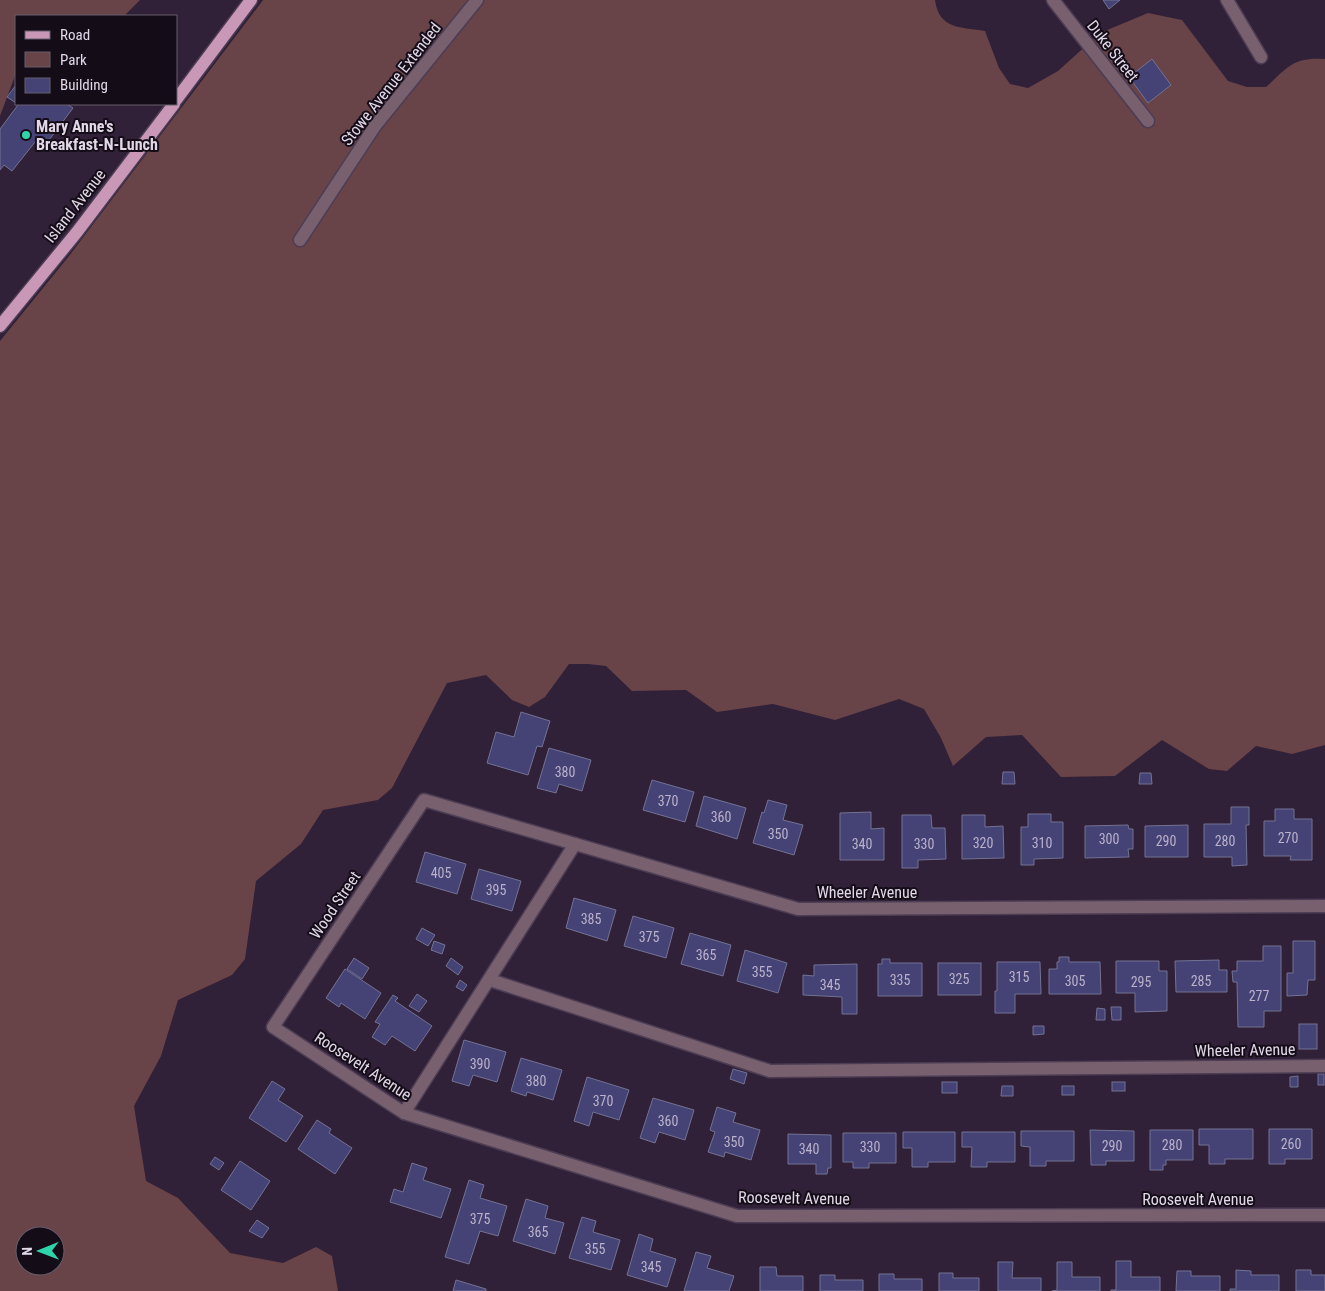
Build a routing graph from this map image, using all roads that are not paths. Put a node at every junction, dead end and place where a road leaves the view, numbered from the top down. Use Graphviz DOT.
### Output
graph roads {
  1 [pos="251,0"];
  2 [pos="477,0"];
  3 [pos="1053,0"];
  4 [pos="1227,0"];
  5 [pos="1261,57"];
  6 [pos="178,97"];
  7 [pos="173,105"];
  8 [pos="1148,122"];
  9 [pos="300,240"];
  10 [pos="0,326"];
  11 [pos="424,800"];
  12 [pos="575,844"];
  13 [pos="1325,906"];
  14 [pos="490,980"];
  15 [pos="273,1027"];
  16 [pos="1325,1066"];
  17 [pos="404,1113"];
  18 [pos="1325,1215"];
  1 -- 6 [label="main road"];
  2 -- 9 [label="street, Stowe Avenue Extended"];
  3 -- 8 [label="street, Duke Street"];
  4 -- 5 [label="street"];
  7 -- 10 [label="main road, Island Avenue"];
  11 -- 12 [label="street, Wheeler Avenue"];
  11 -- 15 [label="street, Wood Street"];
  12 -- 13 [label="street, Wheeler Avenue"];
  12 -- 14 [label="street"];
  14 -- 16 [label="street, Wheeler Avenue"];
  14 -- 17 [label="street"];
  15 -- 17 [label="street, Roosevelt Avenue"];
  17 -- 18 [label="street, Roosevelt Avenue"];
}
